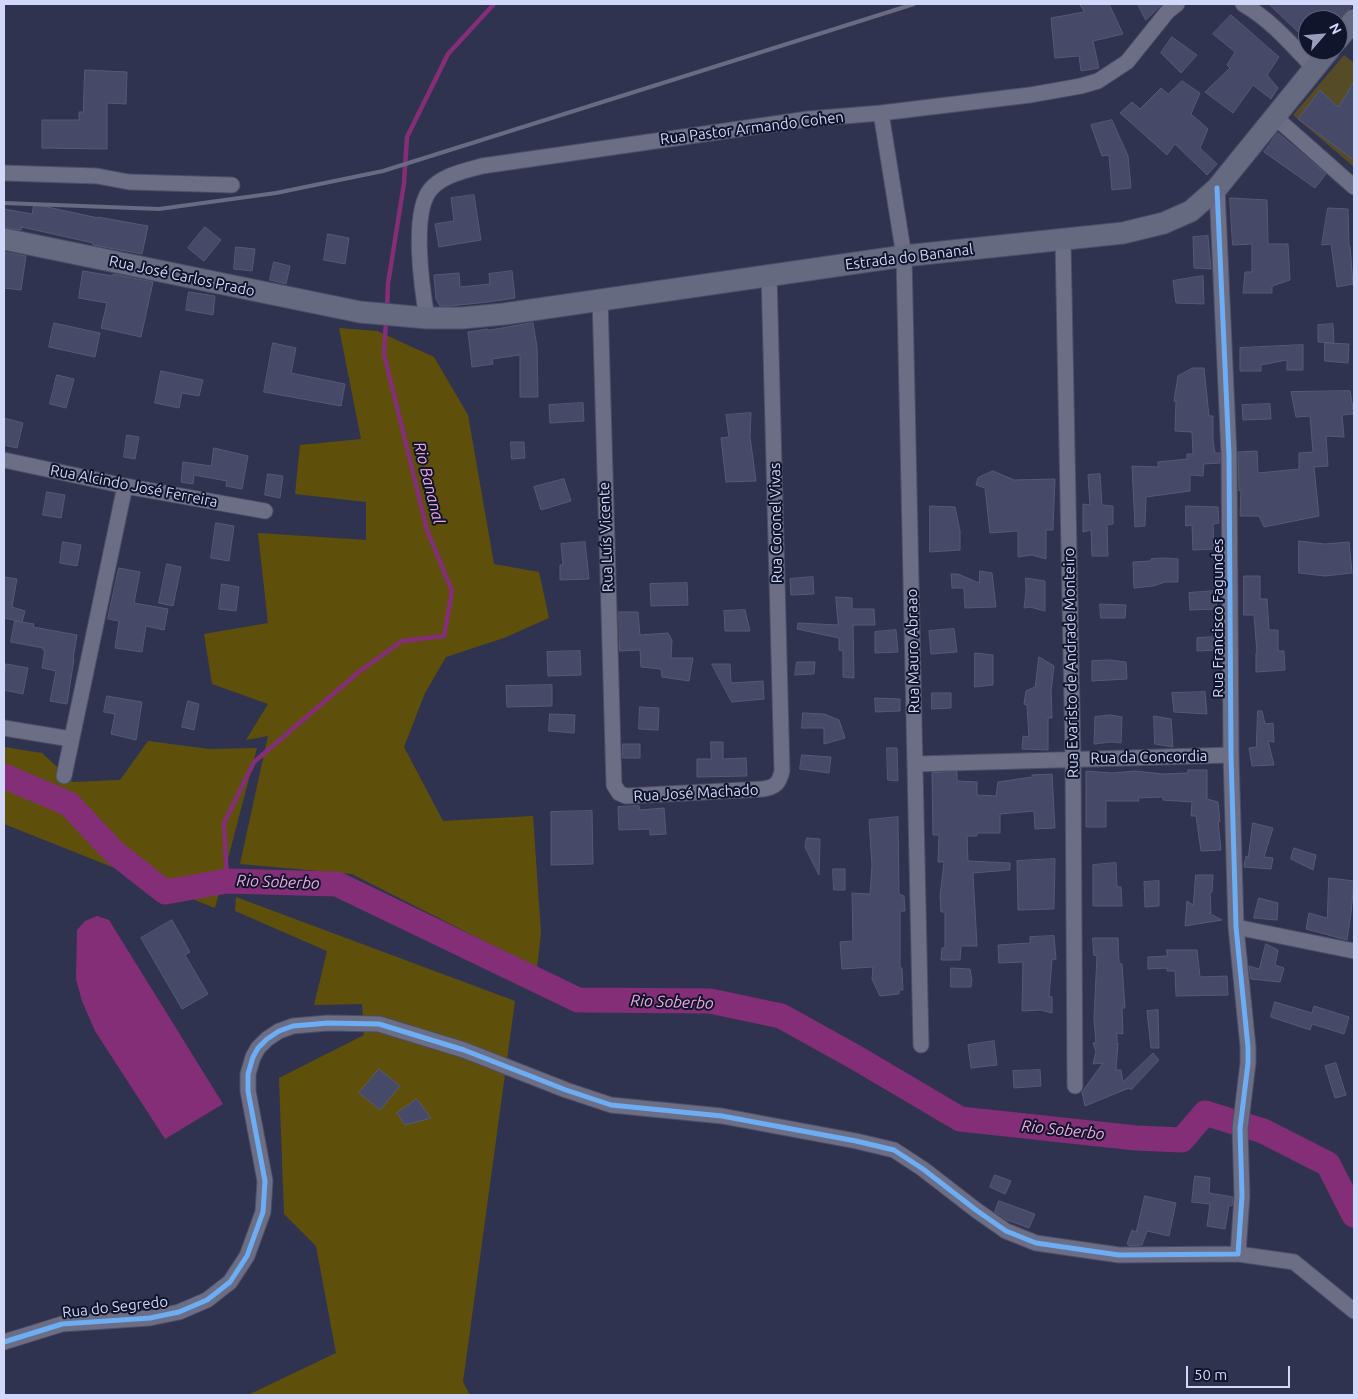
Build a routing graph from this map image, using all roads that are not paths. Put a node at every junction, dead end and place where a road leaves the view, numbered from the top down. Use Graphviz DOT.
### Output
graph roads {
  1 [pos="1177,4"];
  2 [pos="1242,4"];
  3 [pos="1321,60"];
  4 [pos="1314,68"];
  5 [pos="881,113"];
  6 [pos="1275,117"];
  7 [pos="4,173"];
  8 [pos="232,185"];
  9 [pos="1354,187"];
  10 [pos="1217,188"];
  11 [pos="4,240"];
  12 [pos="1063,240"];
  13 [pos="904,256"];
  14 [pos="769,274"];
  15 [pos="600,299"];
  16 [pos="420,318"];
  17 [pos="4,460"];
  18 [pos="125,486"];
  19 [pos="265,511"];
  20 [pos="4,728"];
  21 [pos="71,740"];
  22 [pos="1232,755"];
  23 [pos="1073,759"];
  24 [pos="916,764"];
  25 [pos="782,771"];
  26 [pos="613,775"];
  27 [pos="64,776"];
  28 [pos="1236,927"];
  29 [pos="1354,951"];
  30 [pos="921,1046"];
  31 [pos="1075,1086"];
  32 [pos="1238,1254"];
  33 [pos="1354,1311"];
  34 [pos="4,1342"];
  1 -- 5 [label="street, Rua Pastor Armando Cohen"];
  2 -- 4 [label="street"];
  3 -- 4 [label="main road, Estrada do Bananal"];
  4 -- 6 [label="main road, Estrada do Bananal"];
  5 -- 13 [label="street, Rua Mauro Abraao"];
  5 -- 16 [label="street, Rua Pastor Armando Cohen"];
  6 -- 9 [label="street"];
  6 -- 10 [label="main road, Estrada do Bananal"];
  7 -- 8 [label="street"];
  10 -- 12 [label="main road, Estrada do Bananal"];
  10 -- 22 [label="street, Rua Francisco Fagundes"];
  11 -- 16 [label="main road, Rua José Carlos Prado"];
  12 -- 13 [label="main road, Estrada do Bananal"];
  12 -- 23 [label="street, Rua Evaristo de Andrade Monteiro"];
  13 -- 14 [label="main road, Estrada do Bananal"];
  13 -- 24 [label="street, Rua Mauro Abraao"];
  14 -- 15 [label="main road, Estrada do Bananal"];
  14 -- 25 [label="street, Rua Coronel Vivas"];
  15 -- 16 [label="main road, Estrada do Bananal"];
  15 -- 26 [label="street, Rua Luís Vicente"];
  17 -- 18 [label="street, Rua Alcindo José Ferreira"];
  18 -- 19 [label="street, Rua Alcindo José Ferreira"];
  18 -- 21 [label="street"];
  20 -- 21 [label="street"];
  21 -- 27 [label="street"];
  22 -- 23 [label="street, Rua da Concordia"];
  22 -- 28 [label="street, Rua Francisco Fagundes"];
  23 -- 24 [label="street, Rua da Concordia"];
  23 -- 31 [label="street, Rua Evaristo de Andrade Monteiro"];
  24 -- 30 [label="street, Rua Mauro Abraao"];
  25 -- 26 [label="street, Rua José Machado"];
  28 -- 29 [label="street"];
  28 -- 32 [label="street, Rua Francisco Fagundes"];
  32 -- 33 [label="street, Rua do Segredo"];
  32 -- 34 [label="street, Rua do Segredo"];
}
